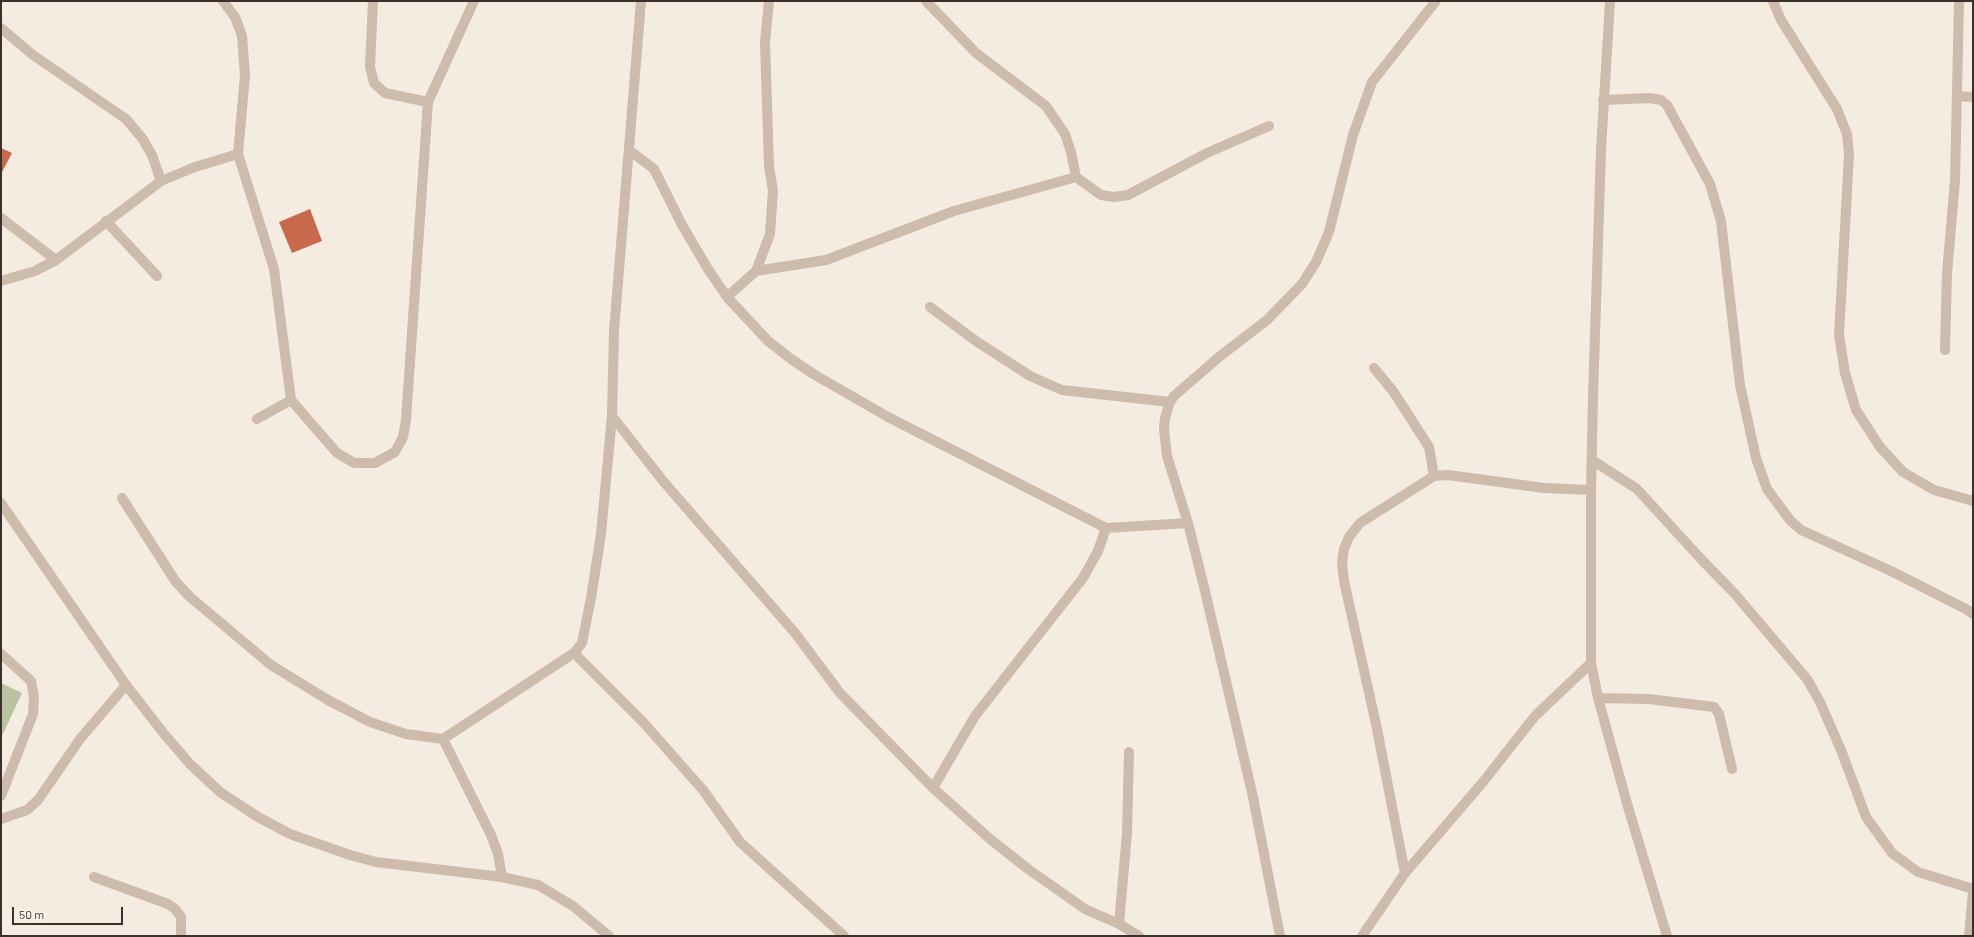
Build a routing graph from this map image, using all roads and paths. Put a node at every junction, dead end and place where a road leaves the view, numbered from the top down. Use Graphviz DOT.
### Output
graph roads {
  1 [pos="223,1"];
  2 [pos="374,1"];
  3 [pos="474,1"];
  4 [pos="641,1"];
  5 [pos="769,1"];
  6 [pos="926,1"];
  7 [pos="1436,1"];
  8 [pos="1610,1"];
  9 [pos="1773,1"];
  10 [pos="1959,1"];
  11 [pos="1,28"];
  12 [pos="1957,96"];
  13 [pos="1973,97"];
  14 [pos="1603,100"];
  15 [pos="428,102"];
  16 [pos="1269,126"];
  17 [pos="629,150"];
  18 [pos="238,154"];
  19 [pos="1076,177"];
  20 [pos="161,181"];
  21 [pos="1,218"];
  22 [pos="106,221"];
  23 [pos="56,260"];
  24 [pos="756,271"];
  25 [pos="157,276"];
  26 [pos="1,280"];
  27 [pos="727,296"];
  28 [pos="930,307"];
  29 [pos="1945,350"];
  30 [pos="1374,368"];
  31 [pos="291,400"];
  32 [pos="1170,402"];
  33 [pos="612,416"];
  34 [pos="257,418"];
  35 [pos="1592,460"];
  36 [pos="1434,476"];
  37 [pos="1590,490"];
  38 [pos="122,498"];
  39 [pos="1973,501"];
  40 [pos="1,503"];
  41 [pos="1188,523"];
  42 [pos="1106,528"];
  43 [pos="1973,614"];
  44 [pos="574,653"];
  45 [pos="1,654"];
  46 [pos="1591,663"];
  47 [pos="126,685"];
  48 [pos="1598,698"];
  49 [pos="442,739"];
  50 [pos="1129,752"];
  51 [pos="1732,768"];
  52 [pos="933,788"];
  53 [pos="1,796"];
  54 [pos="1,819"];
  55 [pos="1405,873"];
  56 [pos="94,877"];
  57 [pos="502,877"];
  58 [pos="1973,889"];
  59 [pos="1973,892"];
  60 [pos="1119,924"];
  61 [pos="181,936"];
  62 [pos="609,936"];
  63 [pos="844,936"];
  64 [pos="1139,936"];
  65 [pos="1280,936"];
  66 [pos="1362,936"];
  67 [pos="1667,936"];
  68 [pos="1969,936"];
  1 -- 18 [label="street"];
  2 -- 15 [label="street"];
  3 -- 15 [label="street"];
  4 -- 17 [label="street"];
  5 -- 24 [label="street"];
  6 -- 19 [label="street"];
  7 -- 32 [label="street"];
  8 -- 14 [label="street"];
  9 -- 39 [label="street"];
  10 -- 12 [label="street"];
  11 -- 20 [label="street"];
  12 -- 13 [label="street"];
  12 -- 29 [label="street"];
  14 -- 35 [label="street"];
  14 -- 43 [label="street"];
  15 -- 31 [label="street"];
  16 -- 19 [label="street"];
  17 -- 27 [label="street"];
  17 -- 33 [label="street"];
  18 -- 20 [label="street"];
  18 -- 31 [label="street"];
  19 -- 24 [label="street"];
  20 -- 22 [label="street"];
  21 -- 23 [label="street"];
  22 -- 23 [label="street"];
  22 -- 25 [label="street"];
  23 -- 26 [label="street"];
  24 -- 27 [label="street"];
  27 -- 42 [label="street"];
  28 -- 32 [label="street"];
  30 -- 36 [label="street"];
  31 -- 34 [label="street"];
  32 -- 41 [label="street"];
  33 -- 44 [label="street"];
  33 -- 52 [label="street"];
  35 -- 37 [label="street"];
  35 -- 58 [label="street"];
  36 -- 37 [label="street"];
  36 -- 55 [label="street"];
  37 -- 46 [label="street"];
  38 -- 49 [label="street"];
  40 -- 47 [label="street"];
  41 -- 42 [label="street"];
  41 -- 65 [label="street"];
  42 -- 52 [label="street"];
  44 -- 49 [label="street"];
  44 -- 63 [label="street"];
  45 -- 53 [label="street"];
  46 -- 48 [label="street"];
  46 -- 55 [label="street"];
  47 -- 54 [label="street"];
  47 -- 57 [label="street"];
  48 -- 51 [label="street"];
  48 -- 67 [label="street"];
  49 -- 57 [label="street"];
  50 -- 60 [label="street"];
  52 -- 60 [label="street"];
  55 -- 66 [label="street"];
  56 -- 61 [label="street"];
  57 -- 62 [label="street"];
  59 -- 68 [label="street"];
  60 -- 64 [label="street"];
}
